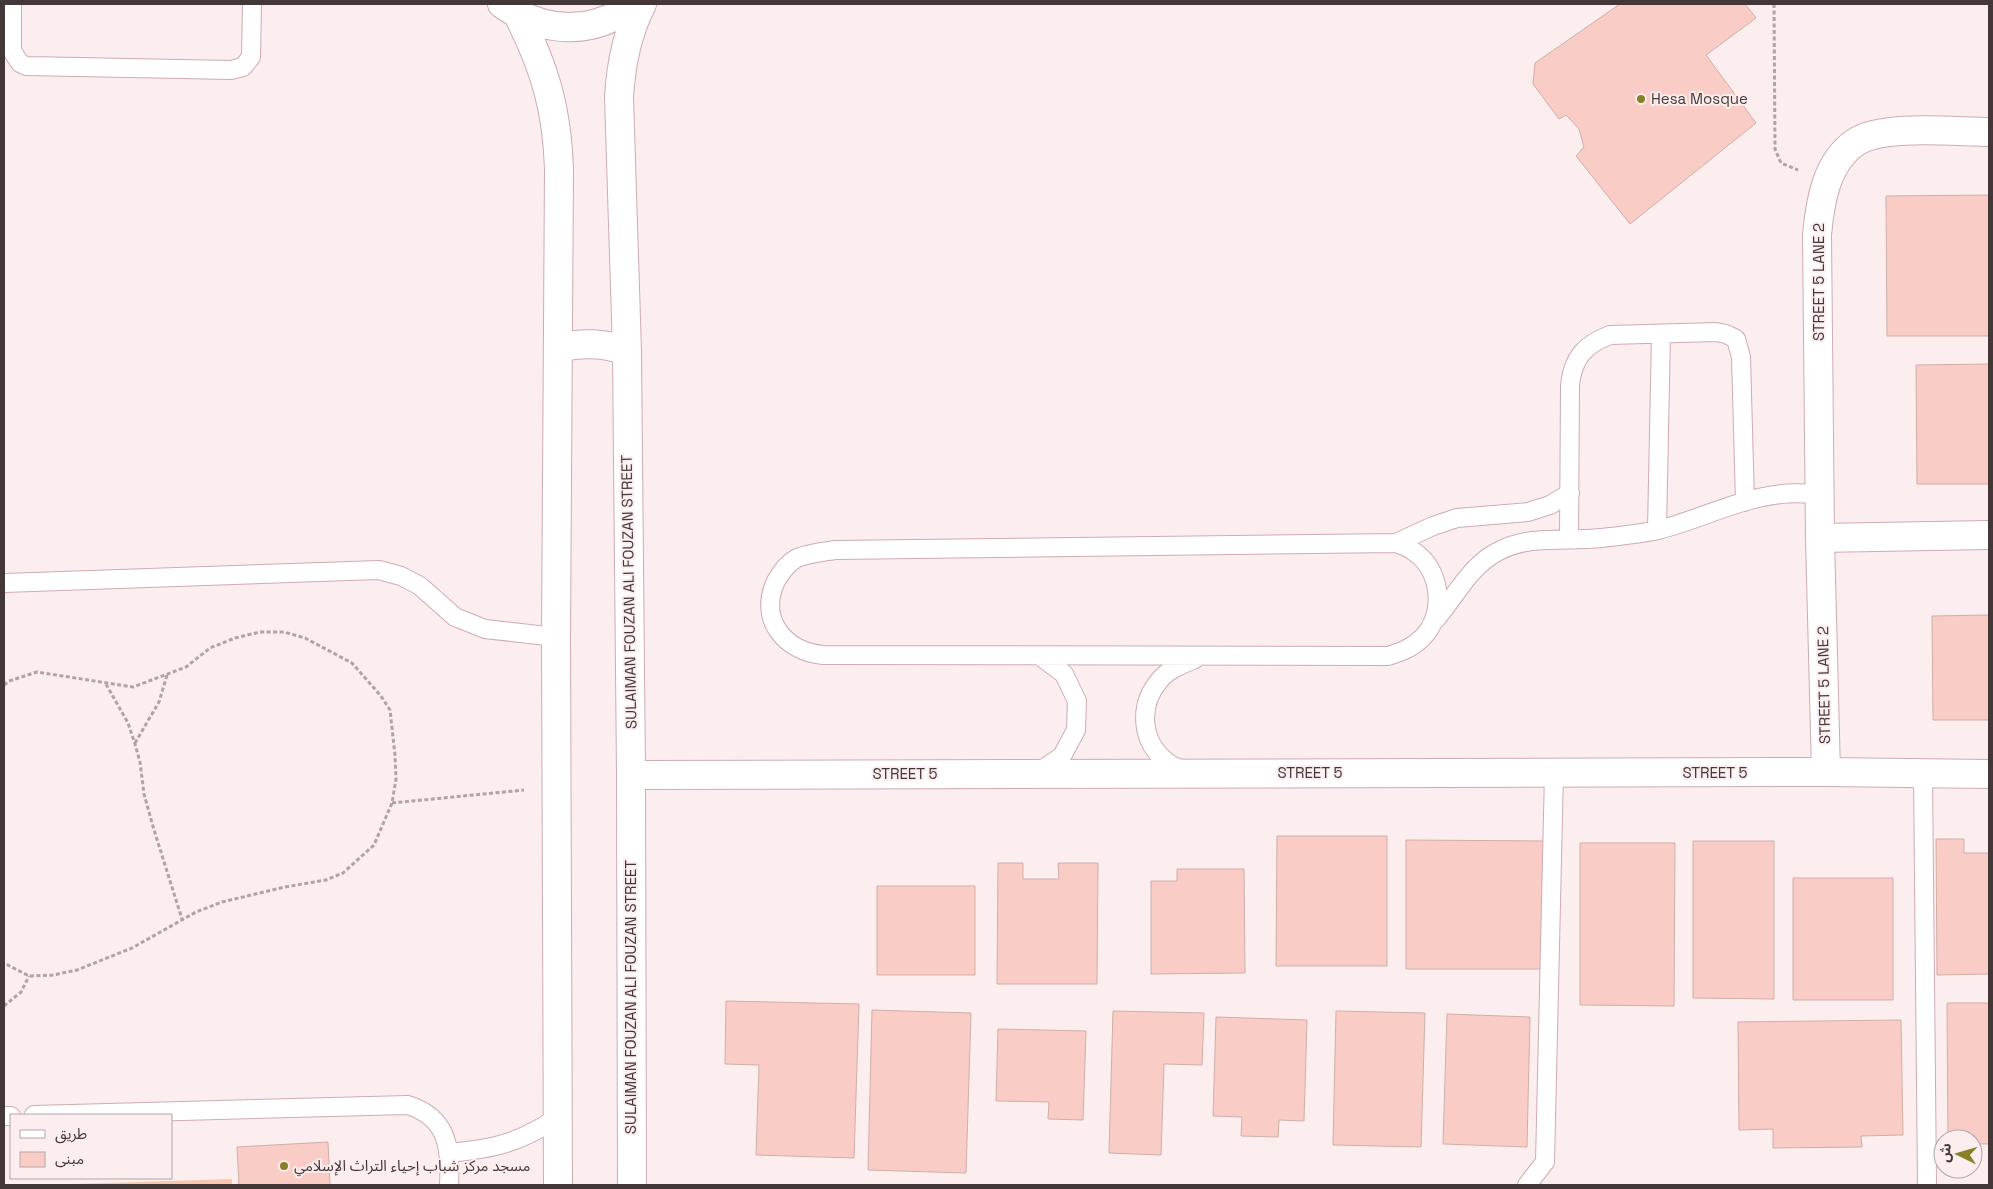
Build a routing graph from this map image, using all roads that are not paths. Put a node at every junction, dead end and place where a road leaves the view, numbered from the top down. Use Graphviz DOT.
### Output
graph roads {
  1 [pos="12,4"];
  2 [pos="252,4"];
  3 [pos="635,4"];
  4 [pos="642,4"];
  5 [pos="510,9"];
  6 [pos="1989,132"];
  7 [pos="1661,334"];
  8 [pos="558,348"];
  9 [pos="627,351"];
  10 [pos="1570,493"];
  11 [pos="1820,494"];
  12 [pos="1745,502"];
  13 [pos="1657,530"];
  14 [pos="1989,535"];
  15 [pos="1820,538"];
  16 [pos="1569,539"];
  17 [pos="1396,543"];
  18 [pos="4,583"];
  19 [pos="1434,622"];
  20 [pos="556,637"];
  21 [pos="1040,656"];
  22 [pos="1200,657"];
  23 [pos="1826,772"];
  24 [pos="1037,773"];
  25 [pos="1554,773"];
  26 [pos="1188,774"];
  27 [pos="1923,774"];
  28 [pos="1989,774"];
  29 [pos="631,775"];
  30 [pos="71,1114"];
  31 [pos="558,1117"];
  32 [pos="448,1153"];
  33 [pos="449,1185"];
  34 [pos="558,1185"];
  35 [pos="632,1185"];
  36 [pos="1526,1185"];
  37 [pos="1927,1185"];
  1 -- 2 [label="lane"];
  3 -- 5 [label="street"];
  4 -- 9 [label="street, SULAIMAN FOUZAN ALI FOUZAN STREET"];
  5 -- 8 [label="street"];
  6 -- 11 [label="street, STREET 5 LANE 2"];
  7 -- 10 [label="lane"];
  7 -- 12 [label="lane"];
  7 -- 13 [label="lane"];
  8 -- 9 [label="street"];
  8 -- 20 [label="street"];
  9 -- 29 [label="street, SULAIMAN FOUZAN ALI FOUZAN STREET"];
  10 -- 16 [label="lane"];
  10 -- 17 [label="lane"];
  11 -- 12 [label="lane"];
  11 -- 15 [label="street, STREET 5 LANE 2"];
  12 -- 13 [label="lane"];
  13 -- 16 [label="lane"];
  14 -- 15 [label="street"];
  15 -- 23 [label="street, STREET 5 LANE 2"];
  16 -- 19 [label="lane"];
  17 -- 19 [label="lane"];
  17 -- 21 [label="lane"];
  18 -- 20 [label="lane"];
  19 -- 22 [label="lane"];
  20 -- 31 [label="street"];
  21 -- 22 [label="lane"];
  21 -- 24 [label="lane"];
  22 -- 26 [label="lane"];
  23 -- 25 [label="street, STREET 5"];
  23 -- 27 [label="street, STREET 5"];
  24 -- 26 [label="street, STREET 5"];
  24 -- 29 [label="street, STREET 5"];
  25 -- 26 [label="street, STREET 5"];
  25 -- 36 [label="lane"];
  27 -- 28 [label="street, STREET 5"];
  27 -- 37 [label="lane"];
  29 -- 35 [label="street, SULAIMAN FOUZAN ALI FOUZAN STREET"];
  30 -- 32 [label="lane"];
  31 -- 32 [label="lane"];
  31 -- 34 [label="street"];
  32 -- 33 [label="lane"];
}
